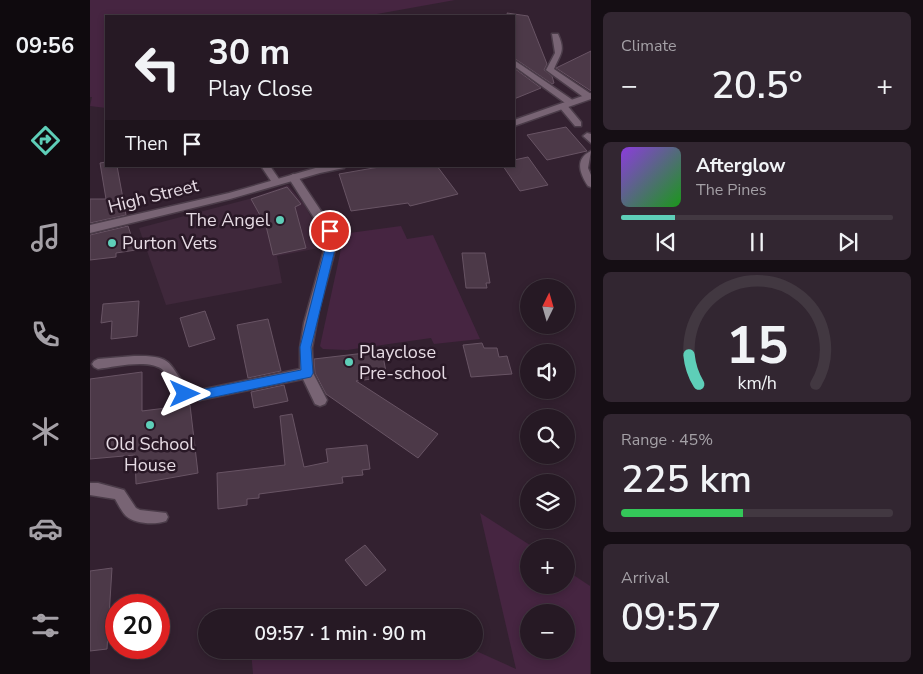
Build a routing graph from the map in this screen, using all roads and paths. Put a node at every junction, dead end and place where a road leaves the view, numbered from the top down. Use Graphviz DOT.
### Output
graph roads {
  1 [pos="555,36"];
  2 [pos="515,63"];
  3 [pos="590,96"];
  4 [pos="567,105"];
  5 [pos="515,123"];
  6 [pos="578,124"];
  7 [pos="590,154"];
  8 [pos="266,167"];
  9 [pos="336,167"];
  10 [pos="293,177"];
  11 [pos="276,182"];
  12 [pos="590,184"];
  13 [pos="90,229"];
  14 [pos="98,364"];
  15 [pos="307,373"];
  16 [pos="200,395"];
  17 [pos="320,400"];
  18 [pos="90,489"];
  19 [pos="161,517"];
  1 -- 3 [label="lane"];
  2 -- 4 [label="lane"];
  3 -- 4 [label="street"];
  4 -- 5 [label="street"];
  4 -- 6 [label="lane"];
  7 -- 12 [label="lane"];
  8 -- 11 [label="lane"];
  9 -- 10 [label="street, High Street"];
  10 -- 11 [label="street, High Street"];
  10 -- 15 [label="street"];
  11 -- 13 [label="street, High Street"];
  14 -- 16 [label="lane"];
  15 -- 16 [label="street"];
  15 -- 17 [label="street"];
  18 -- 19 [label="lane"];
}
